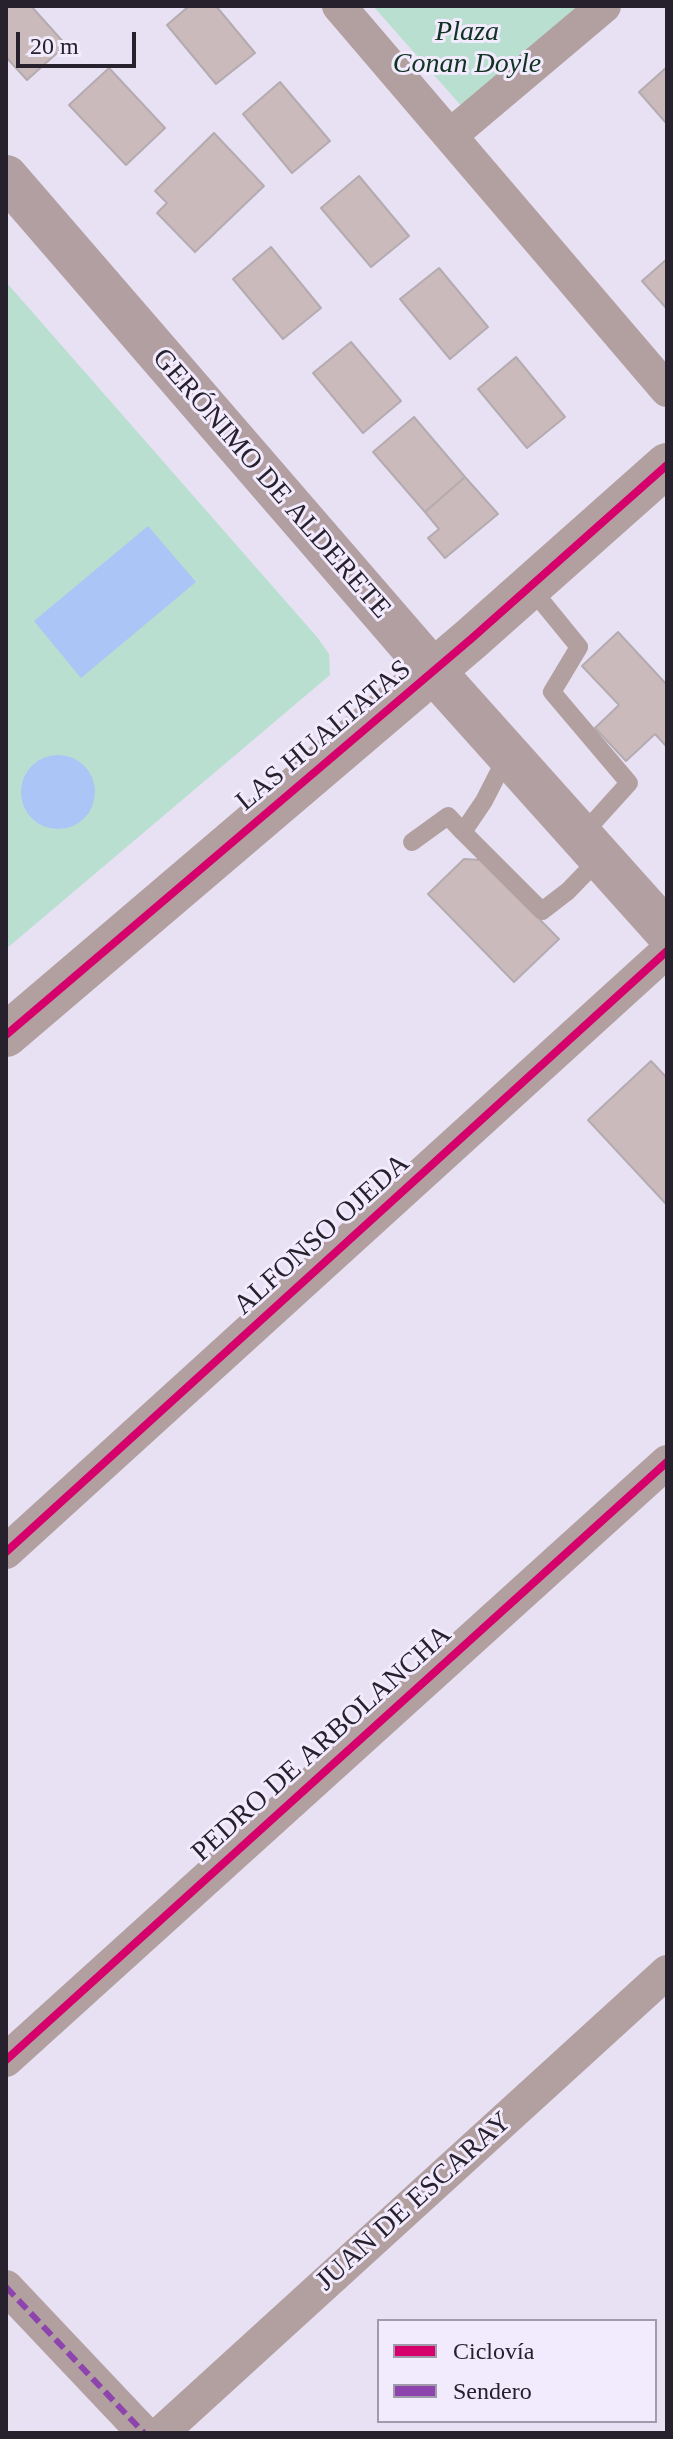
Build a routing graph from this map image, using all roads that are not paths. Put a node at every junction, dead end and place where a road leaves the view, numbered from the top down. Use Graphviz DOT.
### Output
graph roads {
  1 [pos="339,6"];
  2 [pos="604,6"];
  3 [pos="451,135"];
  4 [pos="6,177"];
  5 [pos="667,390"];
  6 [pos="667,465"];
  7 [pos="530,587"];
  8 [pos="434,672"];
  9 [pos="508,754"];
  10 [pos="463,832"];
  11 [pos="412,842"];
  12 [pos="591,847"];
  13 [pos="667,932"];
  14 [pos="667,951"];
  15 [pos="6,1035"];
  16 [pos="667,1462"];
  17 [pos="6,1552"];
  18 [pos="667,1972"];
  19 [pos="6,2060"];
  20 [pos="6,2287"];
  21 [pos="144,2433"];
  22 [pos="161,2433"];
  1 -- 3 [label="street"];
  2 -- 3 [label="street"];
  3 -- 5 [label="street"];
  4 -- 8 [label="main road, GERÓNIMO DE ALDERETE"];
  6 -- 7 [label="street, LAS HUALTATAS"];
  7 -- 8 [label="street, LAS HUALTATAS"];
  7 -- 12 [label="lane"];
  8 -- 9 [label="main road, GERÓNIMO DE ALDERETE"];
  8 -- 15 [label="street, LAS HUALTATAS"];
  9 -- 10 [label="lane"];
  9 -- 12 [label="main road, GERÓNIMO DE ALDERETE"];
  10 -- 11 [label="lane"];
  10 -- 12 [label="lane"];
  12 -- 13 [label="main road, GERÓNIMO DE ALDERETE"];
  14 -- 17 [label="street, ALFONSO OJEDA"];
  16 -- 19 [label="street, PEDRO DE ARBOLANCHA"];
  18 -- 22 [label="street, JUAN DE ESCARAY"];
  20 -- 21 [label="street"];
}
